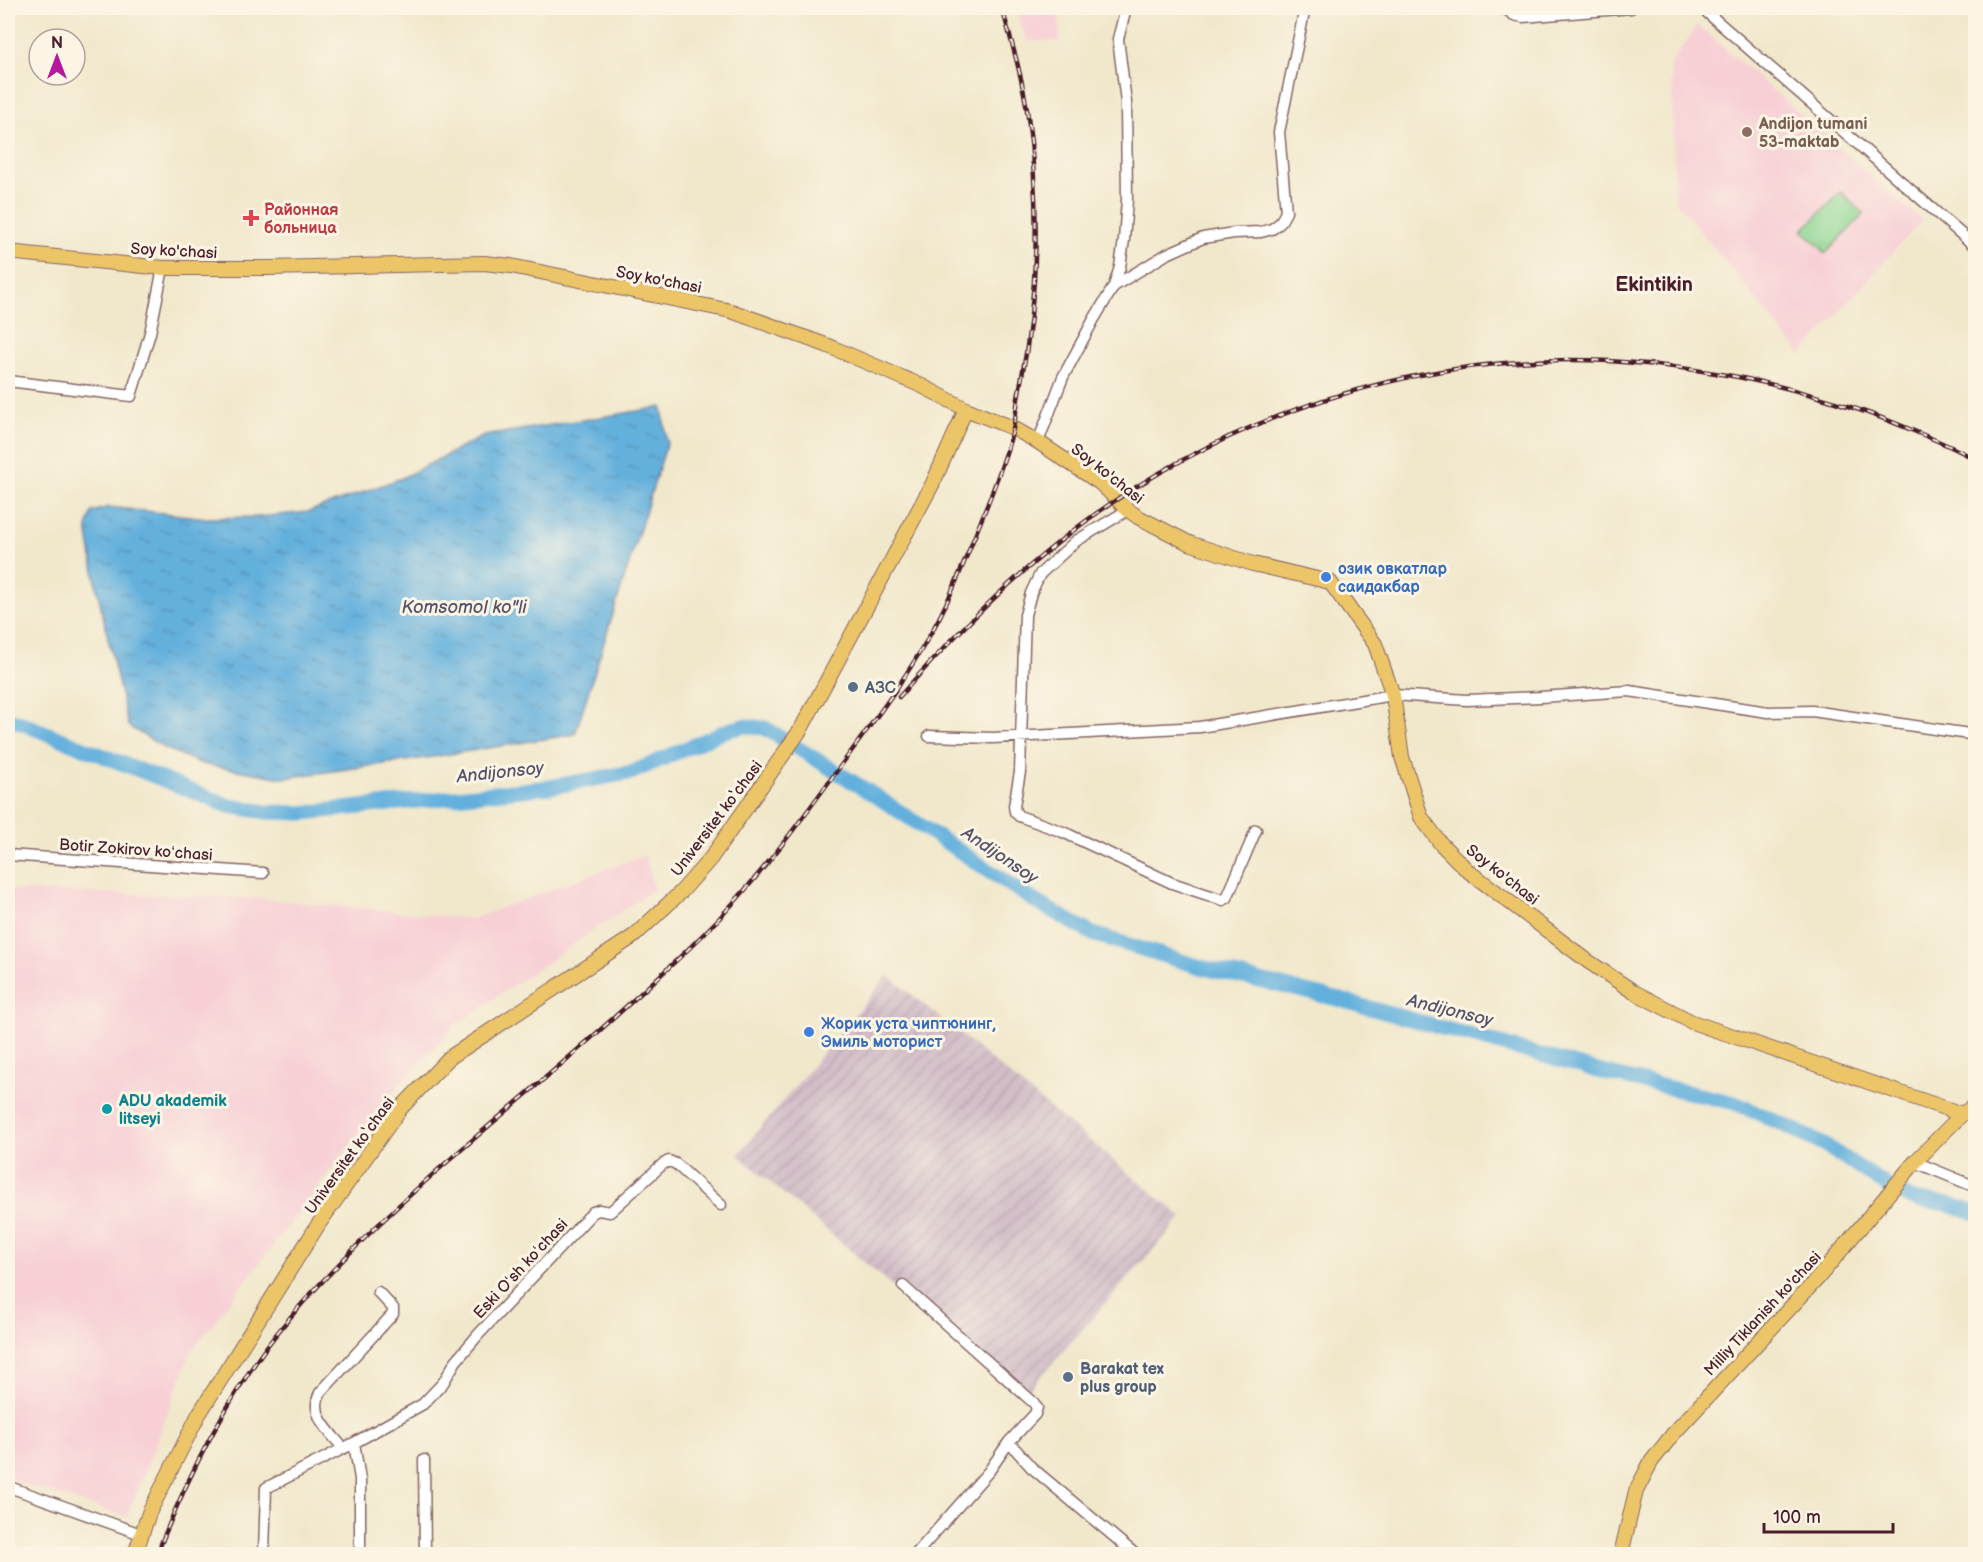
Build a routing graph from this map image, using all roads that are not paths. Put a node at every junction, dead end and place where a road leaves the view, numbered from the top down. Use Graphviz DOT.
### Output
graph roads {
  1 [pos="1126,8"];
  2 [pos="1305,8"];
  3 [pos="1504,8"];
  4 [pos="1631,8"];
  5 [pos="1702,8"];
  6 [pos="1976,247"];
  7 [pos="8,252"];
  8 [pos="163,268"];
  9 [pos="1114,286"];
  10 [pos="8,381"];
  11 [pos="966,409"];
  12 [pos="1038,442"];
  13 [pos="1128,510"];
  14 [pos="1394,695"];
  15 [pos="1976,735"];
  16 [pos="929,736"];
  17 [pos="1021,736"];
  18 [pos="1256,830"];
  19 [pos="8,855"];
  20 [pos="263,873"];
  21 [pos="1976,1105"];
  22 [pos="1962,1114"];
  23 [pos="1912,1166"];
  24 [pos="1976,1187"];
  25 [pos="721,1205"];
  26 [pos="903,1286"];
  27 [pos="378,1292"];
  28 [pos="1009,1442"];
  29 [pos="354,1443"];
  30 [pos="343,1448"];
  31 [pos="424,1460"];
  32 [pos="12,1488"];
  33 [pos="141,1534"];
  34 [pos="135,1554"];
  35 [pos="264,1554"];
  36 [pos="360,1554"];
  37 [pos="425,1554"];
  38 [pos="916,1554"];
  39 [pos="1135,1554"];
  40 [pos="1621,1554"];
  1 -- 9 [label="street"];
  2 -- 9 [label="street"];
  3 -- 4 [label="street"];
  5 -- 6 [label="street"];
  7 -- 8 [label="main road, Soy ko'chasi"];
  8 -- 10 [label="street"];
  8 -- 11 [label="main road, Soy ko'chasi"];
  9 -- 12 [label="street"];
  11 -- 12 [label="main road, Soy ko'chasi"];
  11 -- 33 [label="main road, Universitet kо‘chasi"];
  12 -- 13 [label="main road, Soy ko'chasi"];
  13 -- 14 [label="main road, Soy ko'chasi"];
  13 -- 17 [label="street"];
  14 -- 15 [label="street"];
  14 -- 17 [label="street"];
  14 -- 22 [label="main road, Soy ko'chasi"];
  16 -- 17 [label="street"];
  17 -- 18 [label="street"];
  19 -- 20 [label="street, Botir Zokirov koʻchasi"];
  21 -- 22 [label="main road, Milliy Tiklanish ko'chasi"];
  22 -- 23 [label="main road, Milliy Tiklanish ko'chasi"];
  23 -- 24 [label="street"];
  23 -- 40 [label="main road, Milliy Tiklanish ko'chasi"];
  25 -- 29 [label="street, Eski Oʻsh koʻchasi"];
  26 -- 28 [label="street"];
  27 -- 30 [label="street"];
  28 -- 38 [label="street"];
  28 -- 39 [label="street"];
  29 -- 30 [label="street, Eski Oʻsh koʻchasi"];
  29 -- 36 [label="street"];
  30 -- 35 [label="street, Eski Oʻsh koʻchasi"];
  31 -- 37 [label="street"];
  32 -- 33 [label="street"];
  33 -- 34 [label="main road, Universitet kо‘chasi"];
}
